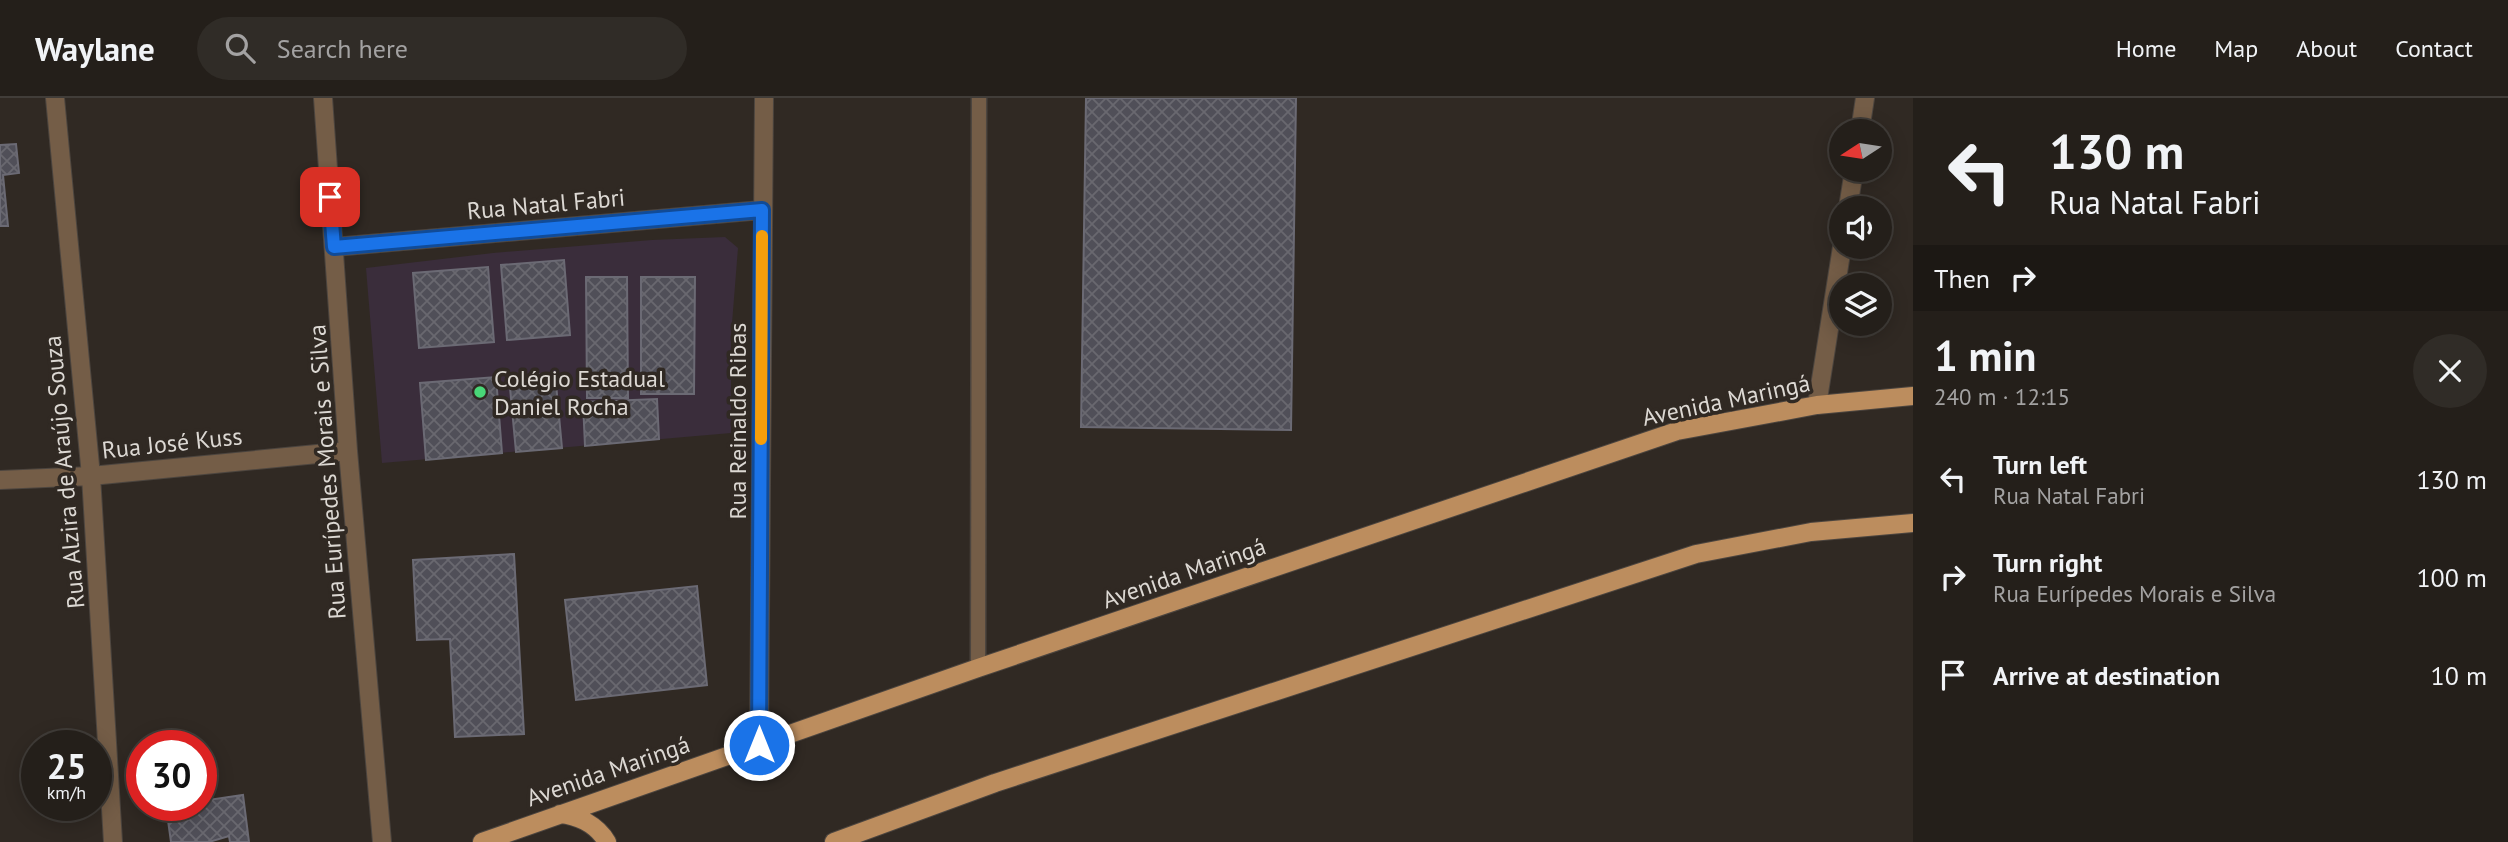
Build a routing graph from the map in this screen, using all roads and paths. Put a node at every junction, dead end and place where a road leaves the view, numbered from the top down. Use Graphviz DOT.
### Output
graph roads {
  1 [pos="55,98"];
  2 [pos="323,98"];
  3 [pos="764,98"];
  4 [pos="979,98"];
  5 [pos="1865,98"];
  6 [pos="1862,119"];
  7 [pos="762,210"];
  8 [pos="334,247"];
  9 [pos="1840,259"];
  10 [pos="1913,396"];
  11 [pos="1817,405"];
  12 [pos="348,451"];
  13 [pos="92,475"];
  14 [pos="0,480"];
  15 [pos="1913,523"];
  16 [pos="978,668"];
  17 [pos="759,745"];
  18 [pos="559,814"];
  19 [pos="113,842"];
  20 [pos="382,842"];
  21 [pos="482,842"];
  22 [pos="607,842"];
  23 [pos="834,842"];
  1 -- 13 [label="street, Rua Alzira de Araújo Souza"];
  2 -- 8 [label="street, Rua Eurípedes Morais e Silva"];
  3 -- 7 [label="street, Rua Reinaldo Ribas"];
  4 -- 16 [label="lane"];
  5 -- 6 [label="street"];
  7 -- 8 [label="street, Rua Natal Fabri"];
  7 -- 17 [label="street, Rua Reinaldo Ribas"];
  8 -- 12 [label="street, Rua Eurípedes Morais e Silva"];
  9 -- 11 [label="street"];
  10 -- 11 [label="main road, Avenida Maringá"];
  11 -- 16 [label="main road, Avenida Maringá"];
  12 -- 13 [label="street, Rua José Kuss"];
  12 -- 20 [label="street, Rua Eurípedes Morais e Silva"];
  13 -- 14 [label="street, Rua José Kuss"];
  13 -- 19 [label="street, Rua Alzira de Araújo Souza"];
  15 -- 23 [label="main road"];
  16 -- 17 [label="main road, Avenida Maringá"];
  17 -- 18 [label="main road, Avenida Maringá"];
  18 -- 21 [label="main road, Avenida Maringá"];
  18 -- 22 [label="main road"];
}
